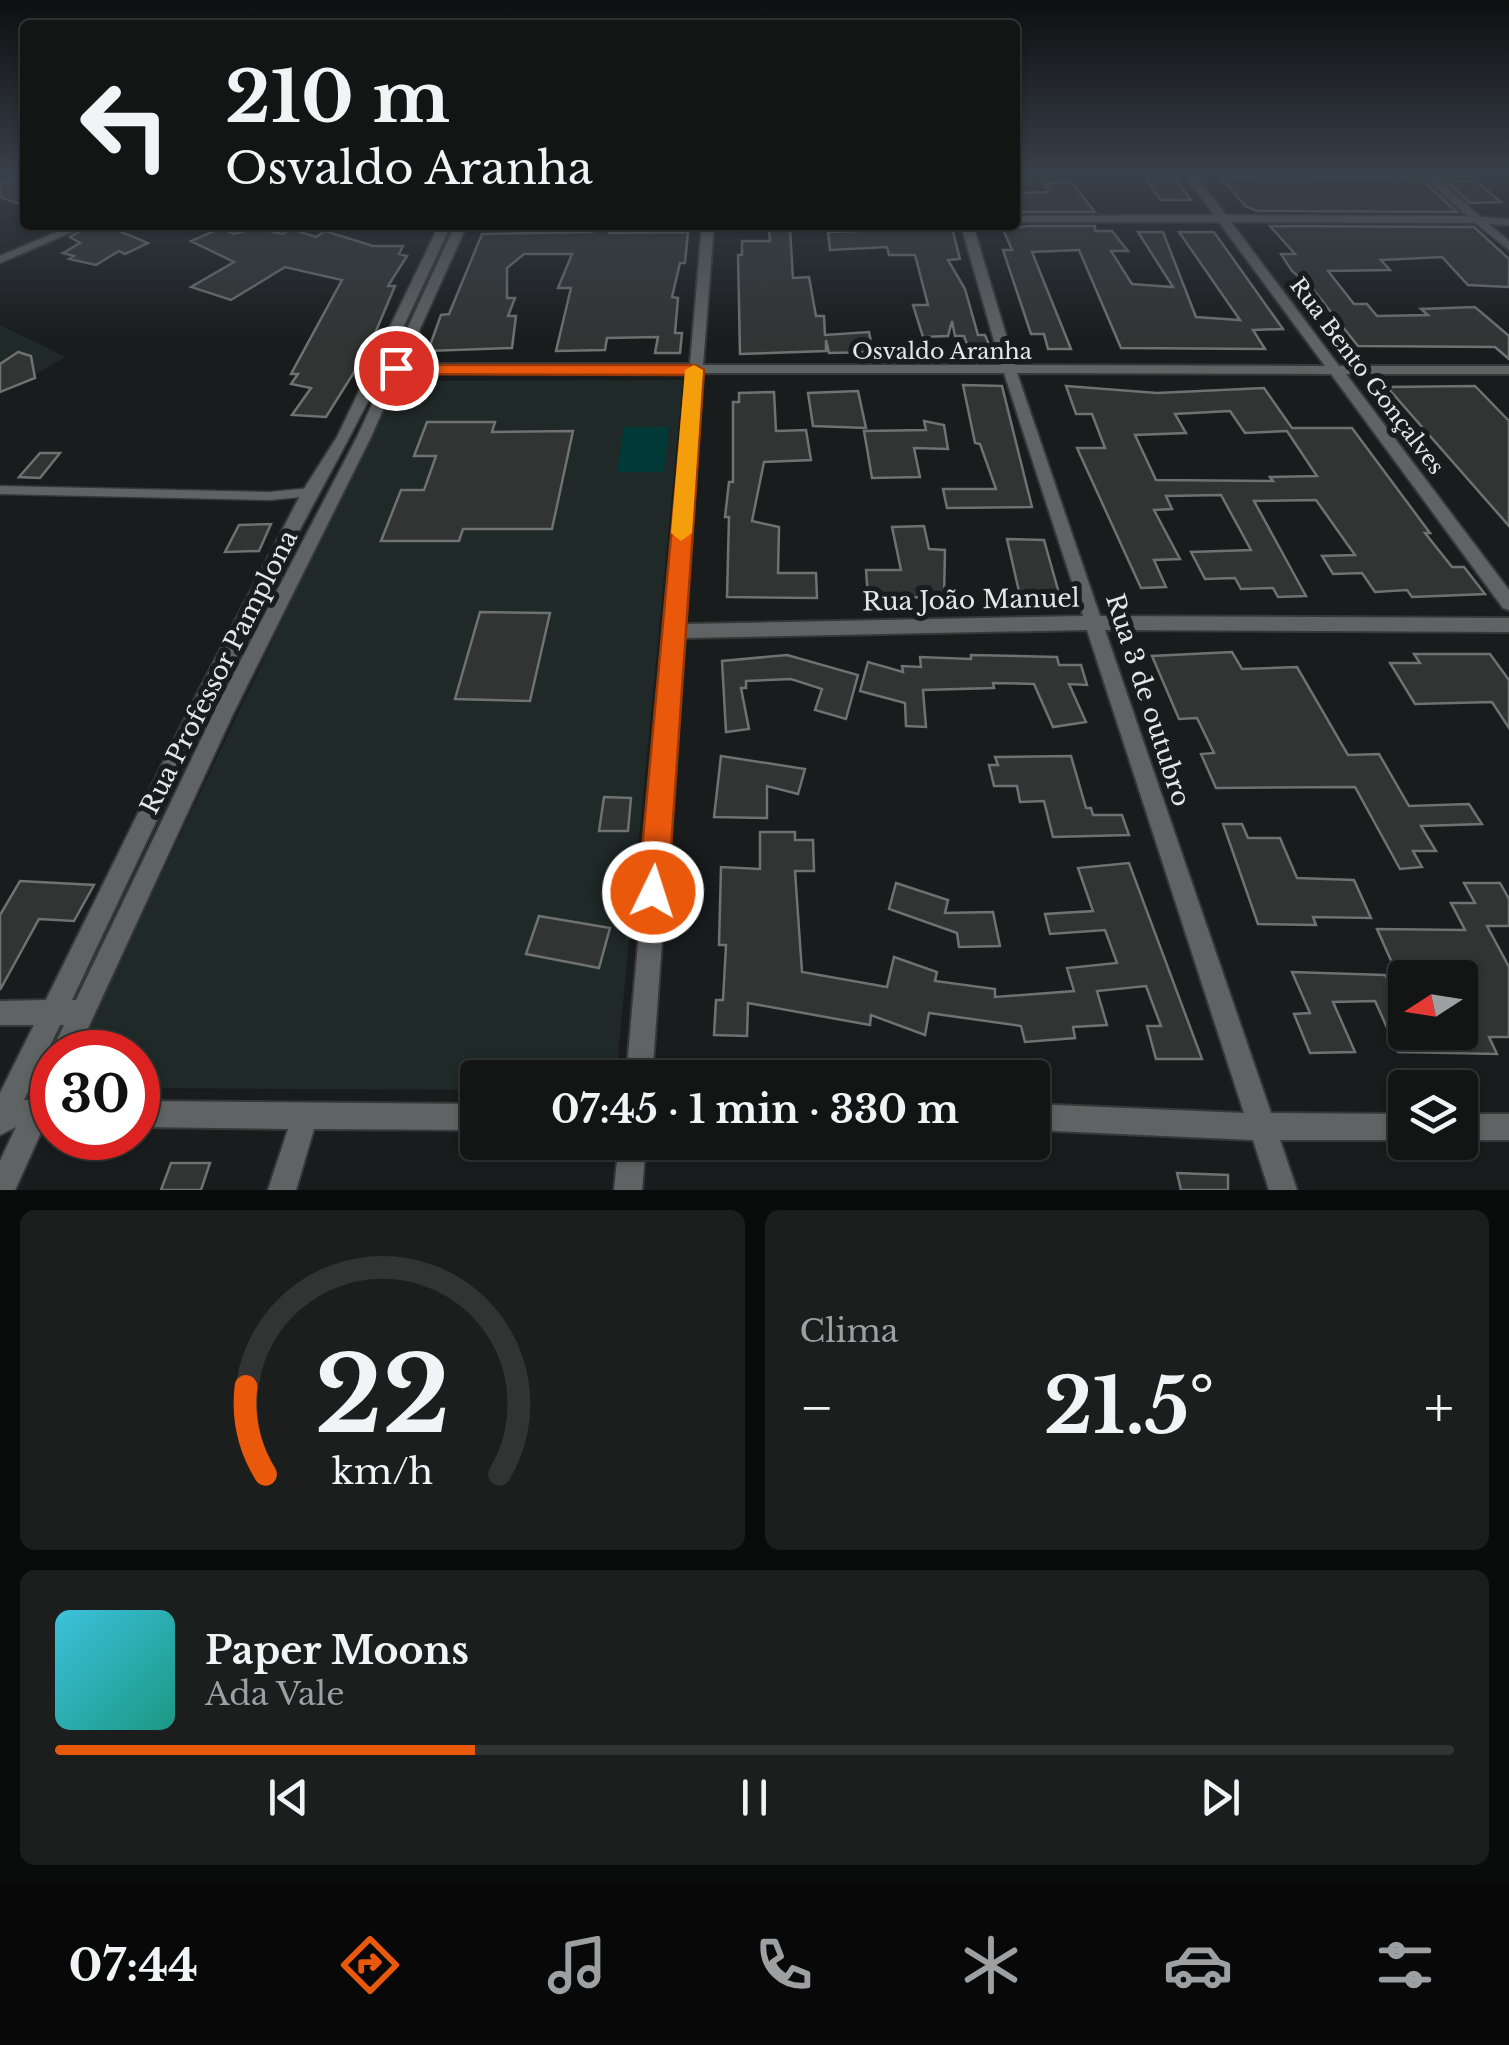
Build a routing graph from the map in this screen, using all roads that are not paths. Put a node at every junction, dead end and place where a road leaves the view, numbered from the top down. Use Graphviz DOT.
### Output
graph roads {
  1 [pos="69,231"];
  2 [pos="442,231"];
  3 [pos="457,231"];
  4 [pos="708,231"];
  5 [pos="969,231"];
  6 [pos="1232,231"];
  7 [pos="1490,231"];
  8 [pos="1509,248"];
  9 [pos="0,260"];
  10 [pos="415,301"];
  11 [pos="386,368"];
  12 [pos="695,370"];
  13 [pos="1334,370"];
  14 [pos="1509,370"];
  15 [pos="1010,372"];
  16 [pos="354,437"];
  17 [pos="0,490"];
  18 [pos="310,492"];
  19 [pos="1509,603"];
  20 [pos="1096,623"];
  21 [pos="1509,626"];
  22 [pos="673,631"];
  23 [pos="198,712"];
  24 [pos="224,712"];
  25 [pos="82,1012"];
  26 [pos="0,1013"];
  27 [pos="51,1014"];
  28 [pos="74,1030"];
  29 [pos="639,1060"];
  30 [pos="160,1114"];
  31 [pos="30,1115"];
  32 [pos="305,1116"];
  33 [pos="460,1117"];
  34 [pos="2,1118"];
  35 [pos="1050,1118"];
  36 [pos="1509,1126"];
  37 [pos="1262,1127"];
  38 [pos="1388,1127"];
  39 [pos="1478,1127"];
  40 [pos="30,1139"];
  41 [pos="631,1160"];
  42 [pos="1,1190"];
  43 [pos="282,1190"];
  44 [pos="628,1190"];
  45 [pos="1283,1190"];
  1 -- 9 [label="street"];
  2 -- 10 [label="street, Rua Professor Pamplona"];
  3 -- 10 [label="street, Rua Professor Pamplona"];
  4 -- 12 [label="street"];
  5 -- 15 [label="street, Rua 3 de outubro"];
  6 -- 13 [label="street, Rua Bento Gonçalves"];
  7 -- 8 [label="street"];
  10 -- 11 [label="street, Rua Professor Pamplona"];
  11 -- 12 [label="street, Osvaldo Aranha"];
  11 -- 16 [label="street, Rua Professor Pamplona"];
  12 -- 15 [label="street, Osvaldo Aranha"];
  12 -- 22 [label="street"];
  13 -- 14 [label="street, Osvaldo Aranha"];
  13 -- 15 [label="street, Osvaldo Aranha"];
  13 -- 19 [label="street, Rua Bento Gonçalves"];
  15 -- 20 [label="street, Rua 3 de outubro"];
  16 -- 18 [label="street, Rua Professor Pamplona"];
  16 -- 24 [label="street, Rua Professor Pamplona"];
  17 -- 18 [label="lane"];
  18 -- 23 [label="street, Rua Professor Pamplona"];
  20 -- 21 [label="street, Rua João Manuel"];
  20 -- 22 [label="street, Rua João Manuel"];
  20 -- 37 [label="street, Rua 3 de outubro"];
  22 -- 29 [label="street"];
  23 -- 24 [label="street"];
  23 -- 27 [label="street, Rua Professor Pamplona"];
  24 -- 25 [label="street, Rua Professor Pamplona"];
  25 -- 27 [label="street"];
  25 -- 28 [label="street, Rua Professor Pamplona"];
  26 -- 27 [label="street"];
  27 -- 34 [label="street, Rua Professor Pamplona"];
  30 -- 32 [label="street"];
  31 -- 34 [label="street"];
  32 -- 33 [label="street"];
  32 -- 43 [label="street"];
  35 -- 37 [label="street"];
  36 -- 39 [label="street"];
  37 -- 38 [label="street"];
  37 -- 45 [label="street, Rua 3 de outubro"];
  40 -- 42 [label="street"];
  41 -- 44 [label="street"];
}
